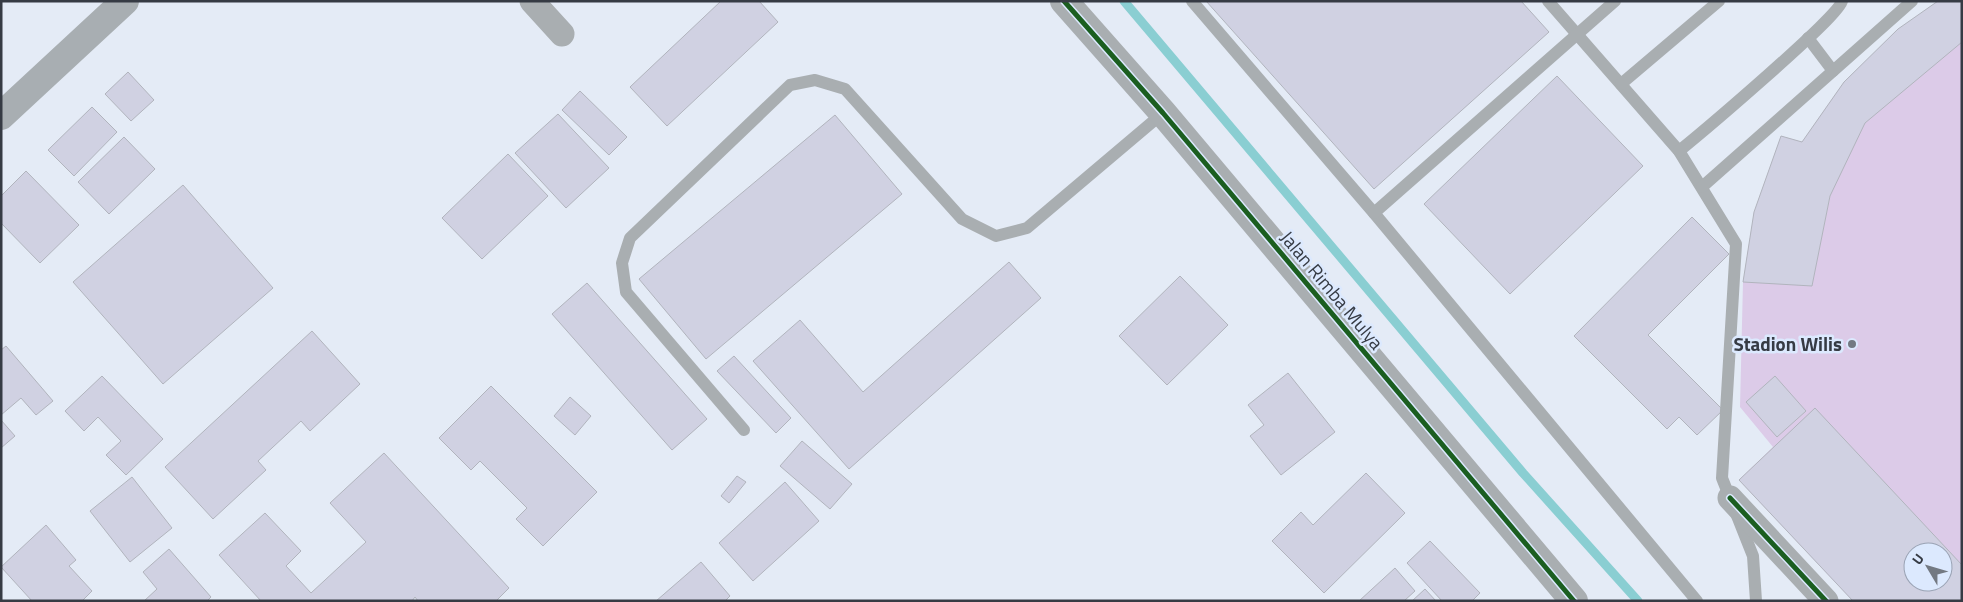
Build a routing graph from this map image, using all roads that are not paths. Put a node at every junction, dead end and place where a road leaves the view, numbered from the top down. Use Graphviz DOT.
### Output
graph roads {
  1 [pos="125,1"];
  2 [pos="532,1"];
  3 [pos="1064,1"];
  4 [pos="1192,1"];
  5 [pos="1548,1"];
  6 [pos="1615,1"];
  7 [pos="1719,1"];
  8 [pos="1842,1"];
  9 [pos="1912,1"];
  10 [pos="562,34"];
  11 [pos="1576,36"];
  12 [pos="1808,38"];
  13 [pos="1833,71"];
  14 [pos="1621,84"];
  15 [pos="1163,113"];
  16 [pos="1,116"];
  17 [pos="1679,151"];
  18 [pos="1702,187"];
  19 [pos="1374,213"];
  20 [pos="744,430"];
  21 [pos="1730,498"];
  22 [pos="1574,601"];
  23 [pos="1697,601"];
  24 [pos="1756,601"];
  25 [pos="1826,601"];
  1 -- 16 [label="main road"];
  2 -- 10 [label="street"];
  3 -- 15 [label="street, Jalan Rimba Mulya"];
  4 -- 19 [label="lane"];
  5 -- 11 [label="lane"];
  6 -- 11 [label="lane"];
  7 -- 14 [label="lane"];
  8 -- 12 [label="lane"];
  9 -- 13 [label="lane"];
  11 -- 14 [label="lane"];
  11 -- 19 [label="lane"];
  12 -- 13 [label="lane"];
  12 -- 17 [label="lane"];
  13 -- 18 [label="lane"];
  14 -- 17 [label="lane"];
  15 -- 20 [label="lane"];
  15 -- 22 [label="street, Jalan Rimba Mulya"];
  17 -- 18 [label="lane"];
  18 -- 21 [label="lane"];
  19 -- 23 [label="lane"];
  21 -- 24 [label="lane"];
  21 -- 25 [label="street"];
}
